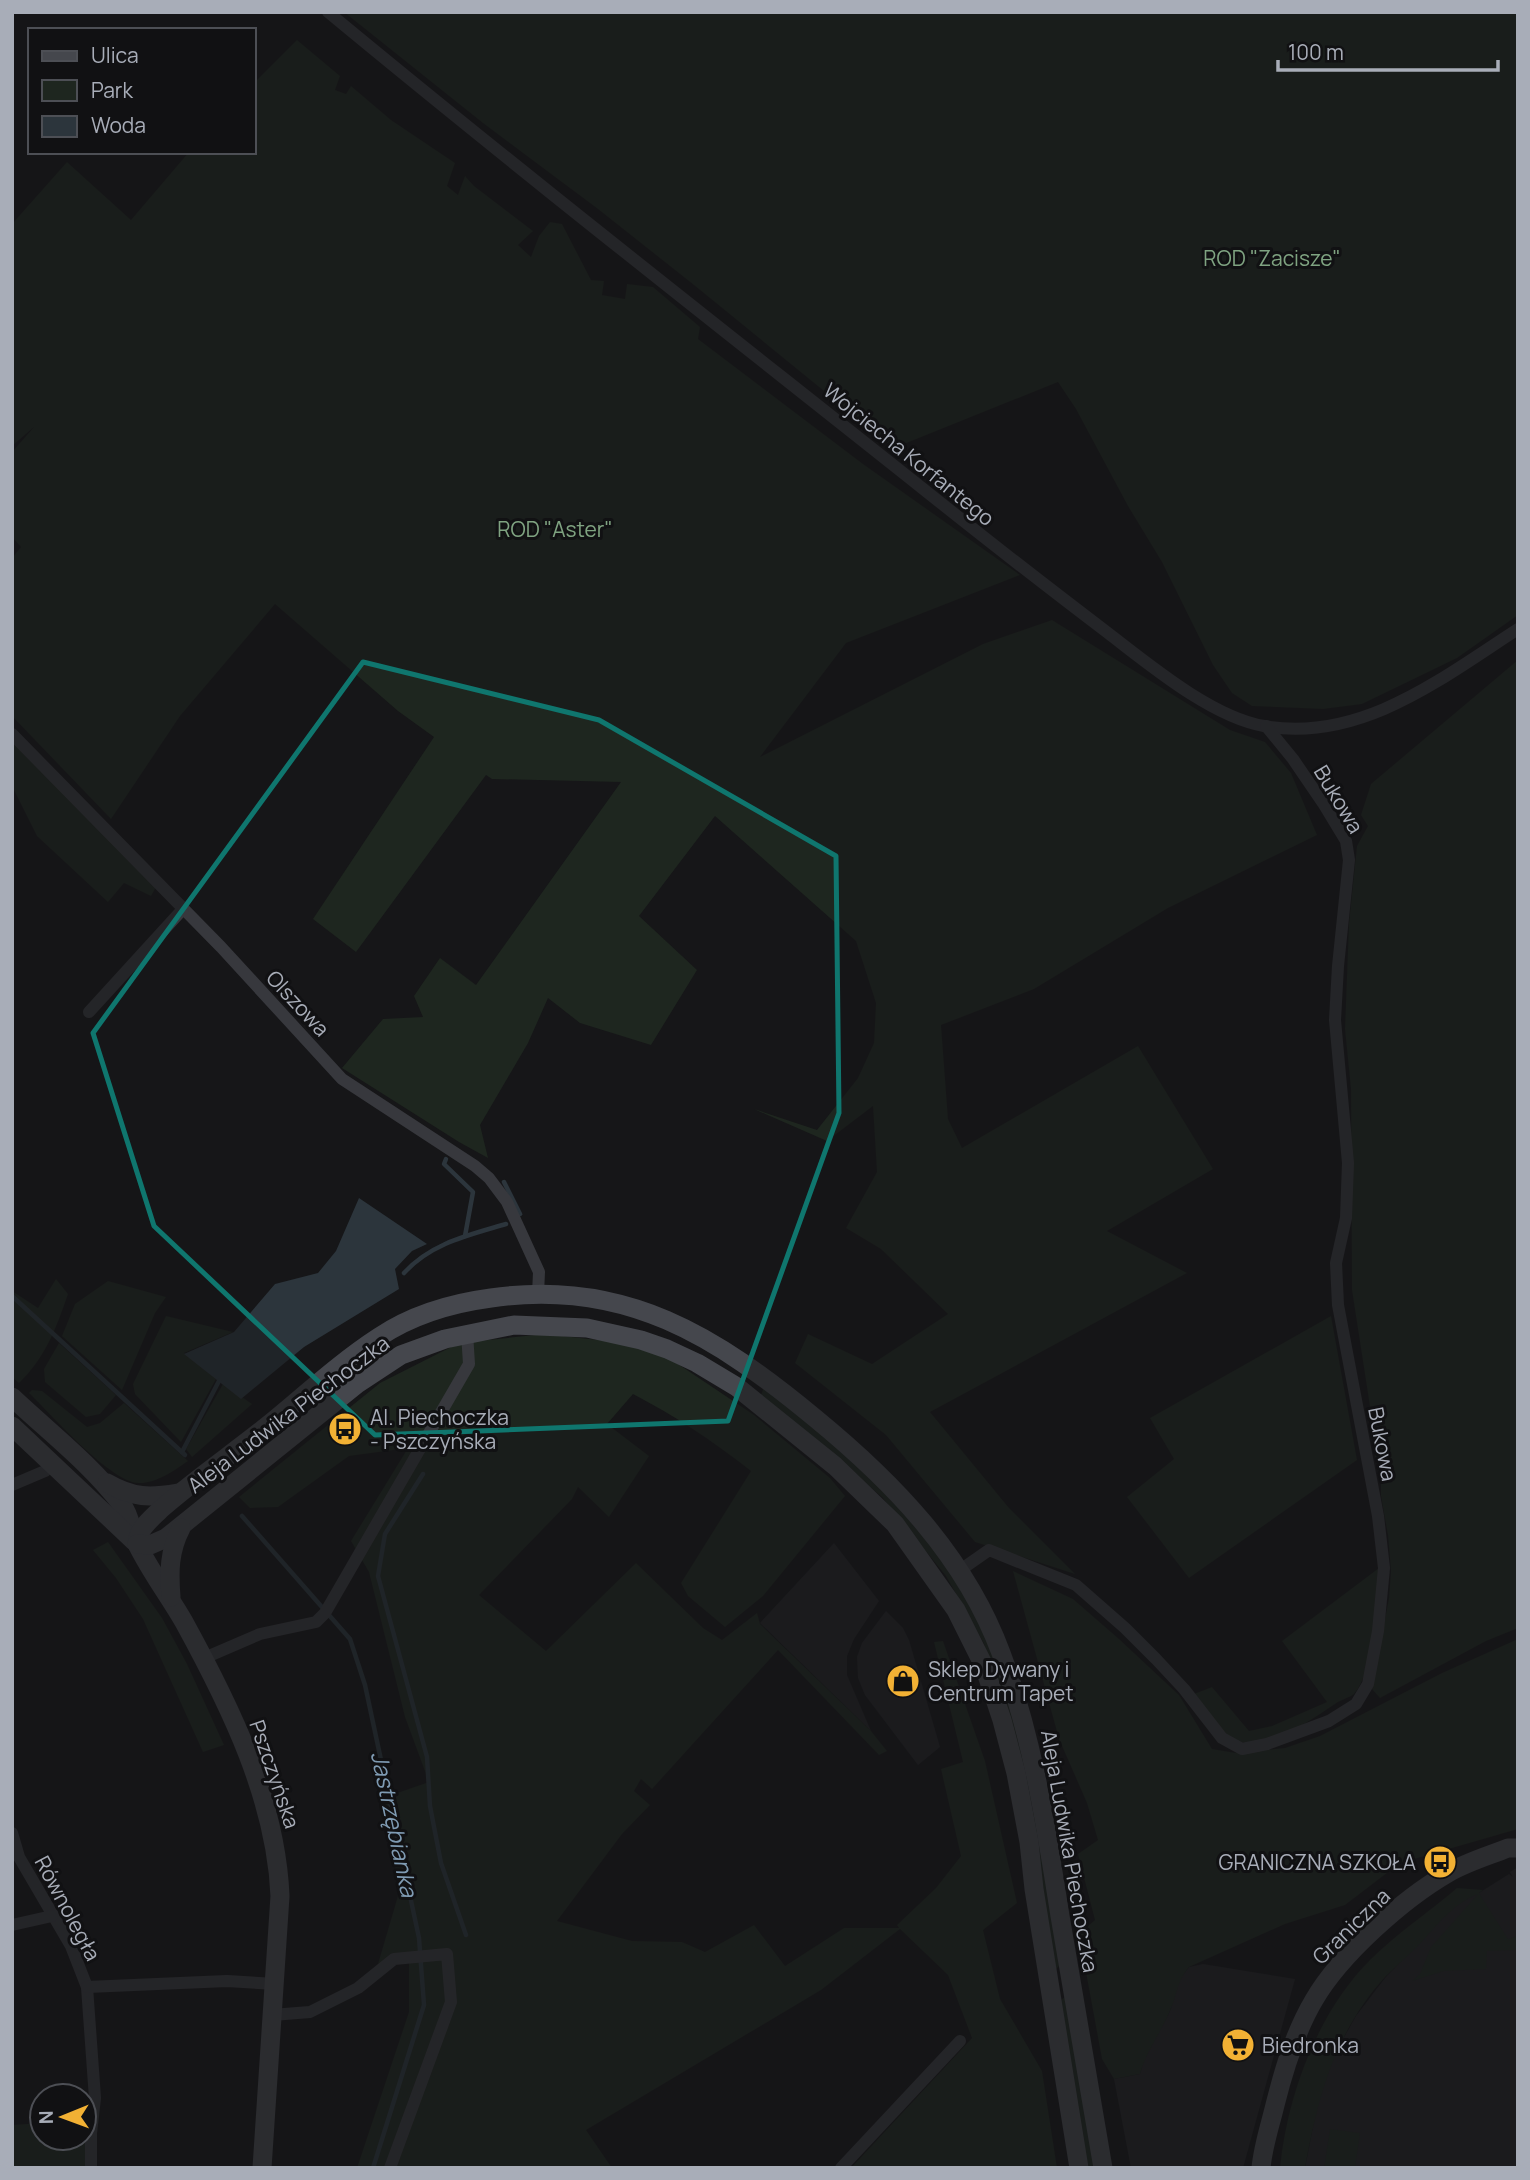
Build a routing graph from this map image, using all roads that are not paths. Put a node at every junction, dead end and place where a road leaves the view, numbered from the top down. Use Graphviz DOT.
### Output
graph roads {
  1 [pos="328,12"];
  2 [pos="1518,629"];
  3 [pos="1266,726"];
  4 [pos="12,734"];
  5 [pos="183,909"];
  6 [pos="89,1012"];
  7 [pos="538,1294"];
  8 [pos="467,1333"];
  9 [pos="12,1396"];
  10 [pos="12,1426"];
  11 [pos="52,1463"];
  12 [pos="100,1479"];
  13 [pos="12,1485"];
  14 [pos="179,1493"];
  15 [pos="183,1524"];
  16 [pos="137,1544"];
  17 [pos="959,1571"];
  18 [pos="172,1602"];
  19 [pos="202,1659"];
  20 [pos="12,1833"];
  21 [pos="1514,1846"];
  22 [pos="52,1916"];
  23 [pos="12,1925"];
  24 [pos="276,1984"];
  25 [pos="87,1987"];
  26 [pos="272,2015"];
  27 [pos="960,2041"];
  28 [pos="91,2168"];
  29 [pos="262,2168"];
  30 [pos="390,2168"];
  31 [pos="841,2168"];
  32 [pos="1079,2168"];
  33 [pos="1103,2168"];
  34 [pos="1261,2168"];
  1 -- 3 [label="street, Wojciecha Korfantego"];
  2 -- 3 [label="street, Wojciecha Korfantego"];
  3 -- 17 [label="street, Bukowa"];
  4 -- 5 [label="street, Olszowa"];
  5 -- 6 [label="street"];
  5 -- 7 [label="street, Olszowa"];
  7 -- 14 [label="main road, Aleja Ludwika Piechoczka"];
  7 -- 17 [label="main road, Aleja Ludwika Piechoczka"];
  8 -- 15 [label="main road, Aleja Ludwika Piechoczka"];
  8 -- 19 [label="street"];
  8 -- 32 [label="main road, Aleja Ludwika Piechoczka"];
  9 -- 12 [label="main road, Pszczyńska"];
  10 -- 11 [label="main road, Pszczyńska"];
  11 -- 13 [label="street"];
  11 -- 16 [label="main road, Pszczyńska"];
  12 -- 14 [label="main road, Aleja Ludwika Piechoczka"];
  12 -- 16 [label="main road, Pszczyńska"];
  14 -- 16 [label="main road, Aleja Ludwika Piechoczka"];
  15 -- 16 [label="main road, Aleja Ludwika Piechoczka"];
  15 -- 18 [label="main road, Aleja Ludwika Piechoczka"];
  16 -- 18 [label="main road, Pszczyńska"];
  17 -- 33 [label="main road, Aleja Ludwika Piechoczka"];
  18 -- 19 [label="main road, Pszczyńska"];
  19 -- 24 [label="main road, Pszczyńska"];
  20 -- 22 [label="street, Równoległa"];
  21 -- 34 [label="main road, Graniczna"];
  22 -- 23 [label="street"];
  22 -- 25 [label="street, Równoległa"];
  24 -- 25 [label="street"];
  24 -- 26 [label="main road, Pszczyńska"];
  25 -- 28 [label="street, Równoległa"];
  26 -- 29 [label="main road, Pszczyńska"];
  26 -- 30 [label="street"];
  27 -- 31 [label="street"];
}
